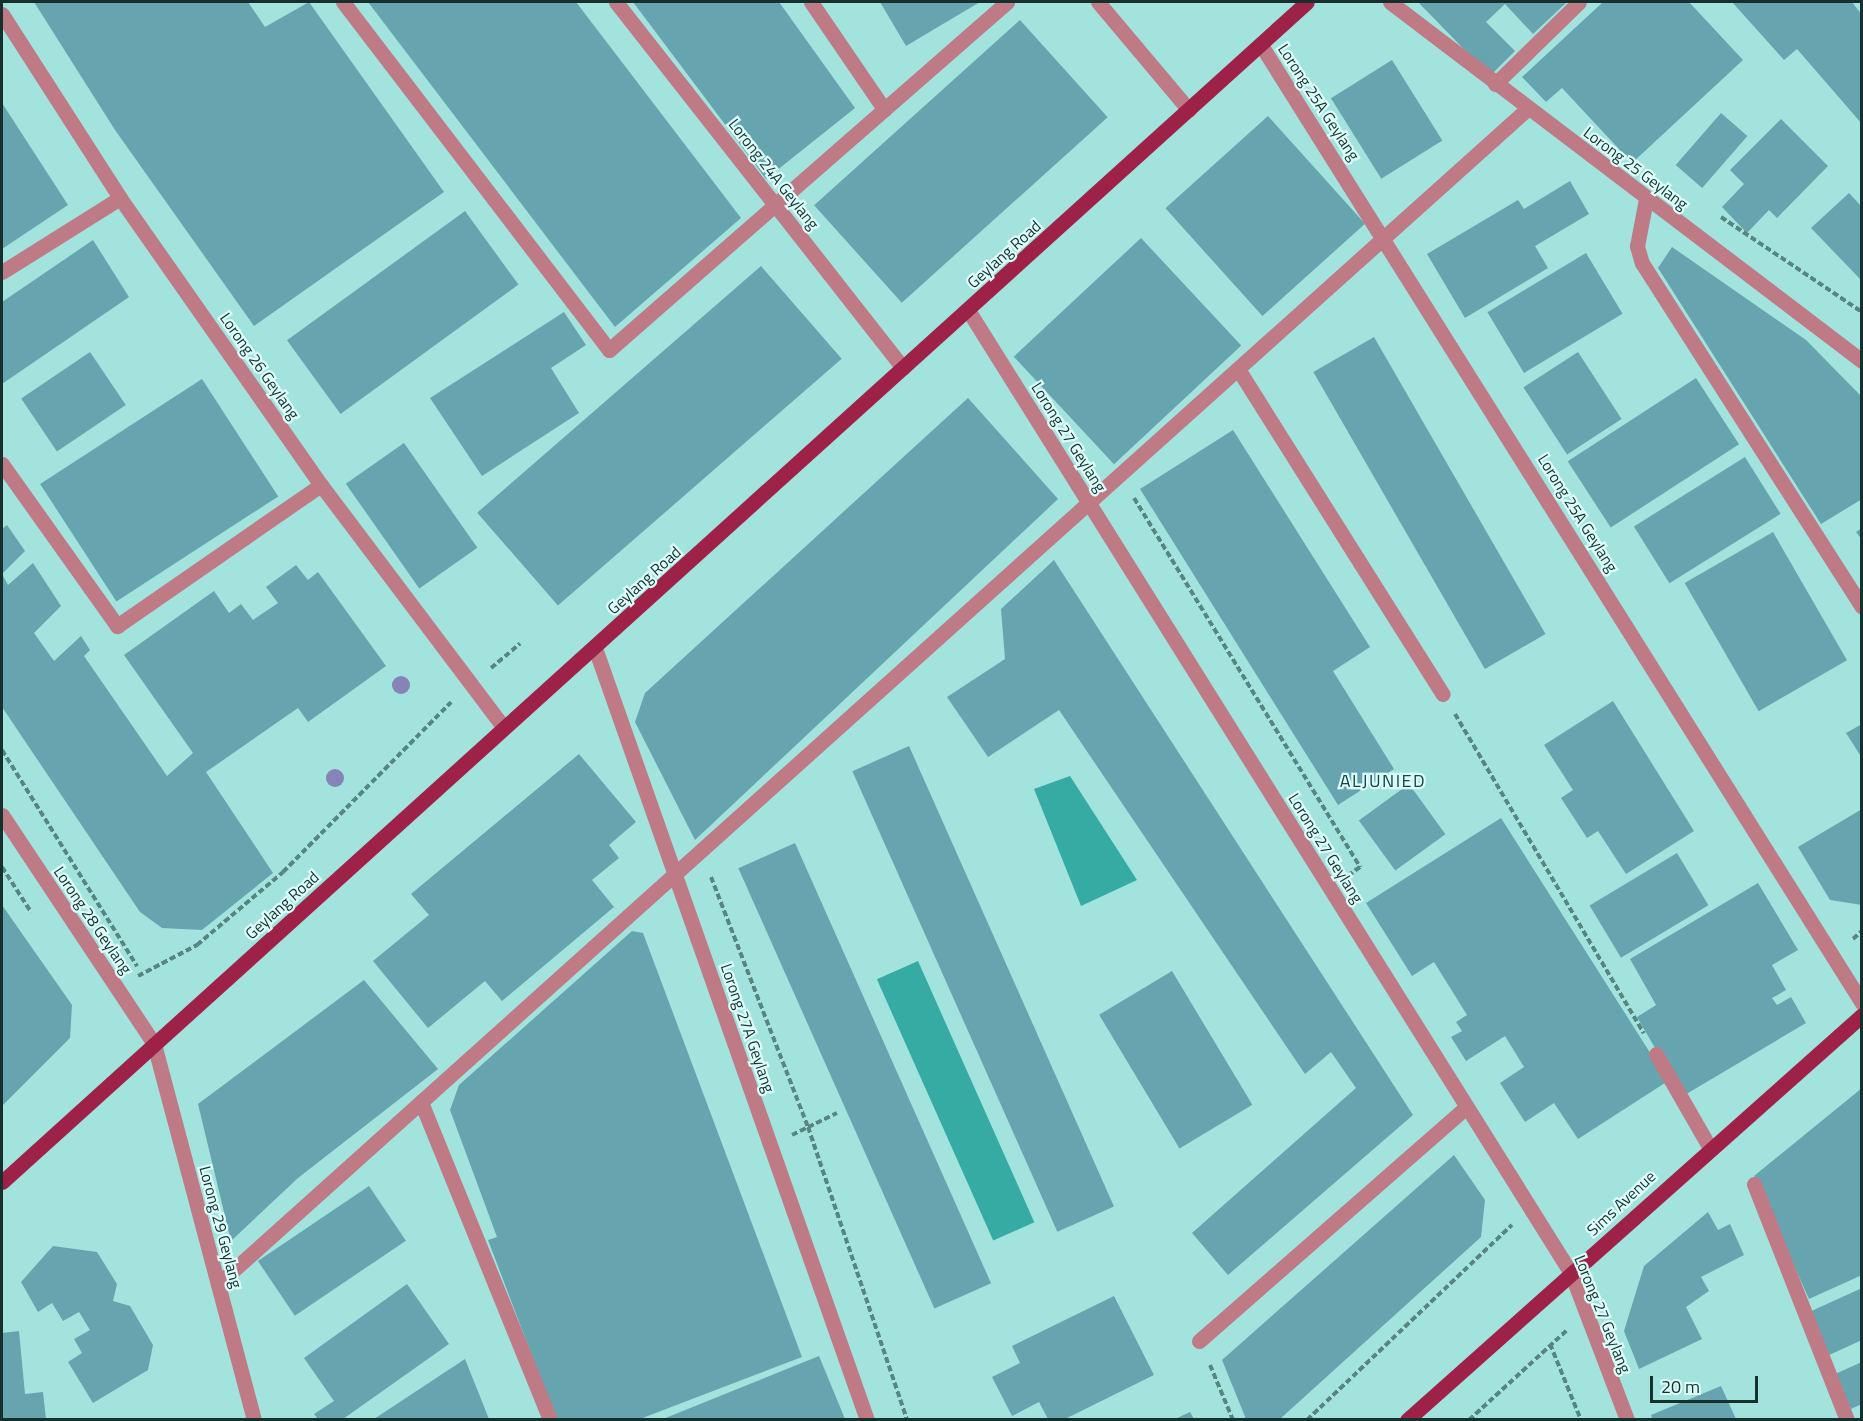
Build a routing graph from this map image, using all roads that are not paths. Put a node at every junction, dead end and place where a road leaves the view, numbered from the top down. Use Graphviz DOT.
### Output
graph roads {
  1 [pos="343,2"];
  2 [pos="616,2"];
  3 [pos="811,2"];
  4 [pos="1007,2"];
  5 [pos="1098,2"];
  6 [pos="1307,2"];
  7 [pos="1390,2"];
  8 [pos="1579,2"];
  9 [pos="2,14"];
  10 [pos="1261,45"];
  11 [pos="1495,84"];
  12 [pos="884,109"];
  13 [pos="1527,109"];
  14 [pos="1189,110"];
  15 [pos="120,198"];
  16 [pos="1646,199"];
  17 [pos="775,205"];
  18 [pos="1384,237"];
  19 [pos="2,272"];
  20 [pos="968,310"];
  21 [pos="1862,361"];
  22 [pos="903,368"];
  23 [pos="1238,369"];
  24 [pos="2,464"];
  25 [pos="321,485"];
  26 [pos="1090,504"];
  27 [pos="1862,607"];
  28 [pos="596,648"];
  29 [pos="1443,694"];
  30 [pos="504,728"];
  31 [pos="2,815"];
  32 [pos="675,874"];
  33 [pos="1862,1003"];
  34 [pos="1862,1015"];
  35 [pos="154,1044"];
  36 [pos="1656,1054"];
  37 [pos="421,1102"];
  38 [pos="1467,1107"];
  39 [pos="1709,1146"];
  40 [pos="2,1182"];
  41 [pos="1754,1184"];
  42 [pos="1571,1274"];
  43 [pos="218,1284"];
  44 [pos="1199,1341"];
  45 [pos="254,1419"];
  46 [pos="550,1419"];
  47 [pos="867,1419"];
  48 [pos="1407,1419"];
  49 [pos="1627,1419"];
  50 [pos="1847,1419"];
  1 -- 17 [label="street"];
  2 -- 17 [label="street, Lorong 24A Geylang"];
  3 -- 12 [label="street"];
  4 -- 12 [label="street"];
  5 -- 14 [label="street"];
  6 -- 10 [label="main road, Geylang Road"];
  7 -- 11 [label="street, Lorong 25 Geylang"];
  8 -- 11 [label="street"];
  9 -- 15 [label="street, Lorong 26 Geylang"];
  10 -- 14 [label="main road, Geylang Road"];
  10 -- 18 [label="street, Lorong 25A Geylang"];
  11 -- 13 [label="street, Lorong 25 Geylang"];
  12 -- 17 [label="street"];
  13 -- 16 [label="street, Lorong 25 Geylang"];
  13 -- 18 [label="street"];
  14 -- 20 [label="main road, Geylang Road"];
  15 -- 19 [label="street"];
  15 -- 25 [label="street, Lorong 26 Geylang"];
  16 -- 21 [label="street, Lorong 25 Geylang"];
  16 -- 27 [label="street"];
  17 -- 22 [label="street, Lorong 24A Geylang"];
  18 -- 23 [label="street"];
  18 -- 33 [label="street, Lorong 25A Geylang"];
  20 -- 22 [label="main road, Geylang Road"];
  20 -- 26 [label="street, Lorong 27 Geylang"];
  22 -- 28 [label="main road, Geylang Road"];
  23 -- 26 [label="street"];
  23 -- 29 [label="street"];
  24 -- 25 [label="street"];
  25 -- 30 [label="street, Lorong 26 Geylang"];
  26 -- 32 [label="street"];
  26 -- 38 [label="street, Lorong 27 Geylang"];
  28 -- 30 [label="main road, Geylang Road"];
  28 -- 32 [label="street, Lorong 27A Geylang"];
  30 -- 35 [label="main road, Geylang Road"];
  31 -- 35 [label="street, Lorong 28 Geylang"];
  32 -- 37 [label="street"];
  32 -- 47 [label="street, Lorong 27A Geylang"];
  34 -- 39 [label="main road, Sims Avenue"];
  35 -- 40 [label="main road, Geylang Road"];
  35 -- 43 [label="street, Lorong 29 Geylang"];
  36 -- 39 [label="street"];
  37 -- 43 [label="street"];
  37 -- 46 [label="street"];
  38 -- 42 [label="street, Lorong 27 Geylang"];
  38 -- 44 [label="street"];
  39 -- 42 [label="main road, Sims Avenue"];
  41 -- 50 [label="street"];
  42 -- 48 [label="main road, Sims Avenue"];
  42 -- 49 [label="street, Lorong 27 Geylang"];
  43 -- 45 [label="street, Lorong 29 Geylang"];
}
